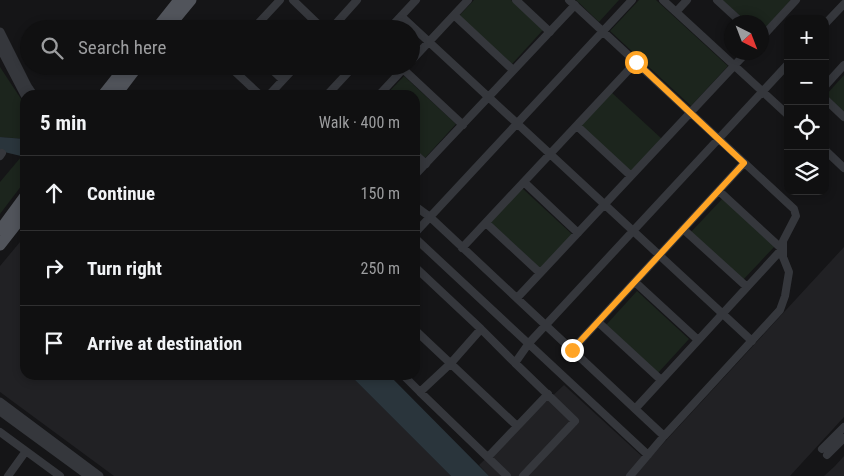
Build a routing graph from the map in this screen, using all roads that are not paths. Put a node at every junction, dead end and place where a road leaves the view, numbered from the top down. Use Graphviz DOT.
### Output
graph roads {
  1 [pos="180,0"];
  2 [pos="191,0"];
  3 [pos="280,0"];
  4 [pos="292,0"];
  5 [pos="357,0"];
  6 [pos="416,0"];
  7 [pos="468,0"];
  8 [pos="516,0"];
  9 [pos="632,0"];
  10 [pos="663,0"];
  11 [pos="687,0"];
  12 [pos="717,0"];
  13 [pos="796,0"];
  14 [pos="572,3"];
  15 [pos="844,4"];
  16 [pos="676,12"];
  17 [pos="454,15"];
  18 [pos="733,15"];
  19 [pos="401,16"];
  20 [pos="173,20"];
  21 [pos="175,20"];
  22 [pos="261,20"];
  23 [pos="313,20"];
  24 [pos="338,20"];
  25 [pos="397,20"];
  26 [pos="405,20"];
  27 [pos="829,20"];
  28 [pos="769,30"];
  29 [pos="603,31"];
  30 [pos="0,32"];
  31 [pos="550,32"];
  32 [pos="420,34"];
  33 [pos="429,42"];
  34 [pos="0,47"];
  35 [pos="420,52"];
  36 [pos="740,60"];
  37 [pos="636,62"];
  38 [pos="844,65"];
  39 [pos="735,66"];
  40 [pos="784,68"];
  41 [pos="513,70"];
  42 [pos="20,72"];
  43 [pos="22,75"];
  44 [pos="119,75"];
  45 [pos="131,75"];
  46 [pos="239,75"];
  47 [pos="278,75"];
  48 [pos="288,75"];
  49 [pos="346,75"];
  50 [pos="398,75"];
  51 [pos="412,75"];
  52 [pos="283,80"];
  53 [pos="829,82"];
  54 [pos="22,90"];
  55 [pos="30,90"];
  56 [pos="106,90"];
  57 [pos="120,90"];
  58 [pos="255,90"];
  59 [pos="274,90"];
  60 [pos="332,90"];
  61 [pos="384,90"];
  62 [pos="762,92"];
  63 [pos="488,97"];
  64 [pos="829,104"];
  65 [pos="784,111"];
  66 [pos="691,113"];
  67 [pos="844,117"];
  68 [pos="517,124"];
  69 [pos="462,125"];
  70 [pos="577,126"];
  71 [pos="718,139"];
  72 [pos="550,154"];
  73 [pos="829,154"];
  74 [pos="420,159"];
  75 [pos="744,163"];
  76 [pos="426,164"];
  77 [pos="844,168"];
  78 [pos="420,170"];
  79 [pos="631,176"];
  80 [pos="524,182"];
  81 [pos="719,191"];
  82 [pos="20,203"];
  83 [pos="604,205"];
  84 [pos="420,210"];
  85 [pos="430,217"];
  86 [pos="20,220"];
  87 [pos="486,223"];
  88 [pos="420,228"];
  89 [pos="683,229"];
  90 [pos="0,230"];
  91 [pos="633,231"];
  92 [pos="578,233"];
  93 [pos="420,243"];
  94 [pos="0,246"];
  95 [pos="462,248"];
  96 [pos="782,249"];
  97 [pos="659,256"];
  98 [pos="420,272"];
  99 [pos="540,274"];
  100 [pos="635,282"];
  101 [pos="747,287"];
  102 [pos="517,298"];
  103 [pos="722,314"];
  104 [pos="598,322"];
  105 [pos="545,325"];
  106 [pos="481,328"];
  107 [pos="420,335"];
  108 [pos="698,340"];
  109 [pos="752,341"];
  110 [pos="529,343"];
  111 [pos="572,350"];
  112 [pos="451,363"];
  113 [pos="515,363"];
  114 [pos="408,380"];
  115 [pos="661,380"];
  116 [pos="420,392"];
  117 [pos="548,394"];
  118 [pos="0,402"];
  119 [pos="635,409"];
  120 [pos="0,411"];
  121 [pos="517,426"];
  122 [pos="844,427"];
  123 [pos="0,432"];
  124 [pos="664,436"];
  125 [pos="844,438"];
  126 [pos="26,451"];
  127 [pos="648,455"];
  128 [pos="488,457"];
  129 [pos="56,475"];
  130 [pos="8,476"];
  131 [pos="89,476"];
  132 [pos="99,476"];
  133 [pos="507,476"];
  134 [pos="523,476"];
  135 [pos="630,476"];
  1 -- 20 [label="main road"];
  2 -- 21 [label="main road"];
  3 -- 22 [label="street"];
  4 -- 23 [label="street"];
  5 -- 24 [label="street"];
  6 -- 19 [label="street"];
  7 -- 17 [label="street"];
  8 -- 31 [label="street"];
  9 -- 29 [label="street"];
  10 -- 16 [label="street"];
  11 -- 16 [label="street"];
  12 -- 18 [label="street"];
  13 -- 28 [label="street"];
  14 -- 29 [label="street"];
  14 -- 31 [label="street"];
  15 -- 27 [label="street"];
  16 -- 39 [label="street"];
  17 -- 33 [label="street"];
  17 -- 41 [label="street"];
  19 -- 25 [label="street"];
  19 -- 26 [label="street"];
  29 -- 37 [label="street"];
  29 -- 68 [label="street"];
  30 -- 42 [label="street"];
  31 -- 41 [label="street"];
  32 -- 33 [label="street"];
  33 -- 35 [label="street"];
  33 -- 63 [label="street"];
  34 -- 54 [label="street"];
  36 -- 39 [label="street"];
  37 -- 66 [label="street"];
  37 -- 70 [label="street"];
  38 -- 53 [label="street"];
  39 -- 62 [label="street"];
  39 -- 66 [label="street"];
  40 -- 62 [label="street"];
  41 -- 63 [label="street"];
  43 -- 55 [label="street"];
  44 -- 56 [label="main road"];
  45 -- 57 [label="main road"];
  46 -- 58 [label="street"];
  47 -- 52 [label="street"];
  48 -- 52 [label="street"];
  49 -- 60 [label="street"];
  50 -- 61 [label="street"];
  51 -- 69 [label="street"];
  52 -- 59 [label="street"];
  62 -- 65 [label="street"];
  62 -- 71 [label="street"];
  63 -- 68 [label="street"];
  63 -- 69 [label="street"];
  64 -- 67 [label="street"];
  66 -- 71 [label="street"];
  66 -- 79 [label="street"];
  68 -- 72 [label="street"];
  68 -- 85 [label="street"];
  69 -- 76 [label="street"];
  70 -- 72 [label="street"];
  70 -- 79 [label="street"];
  71 -- 75 [label="street"];
  71 -- 91 [label="street"];
  72 -- 80 [label="street"];
  72 -- 83 [label="street"];
  73 -- 77 [label="street"];
  74 -- 76 [label="street"];
  75 -- 81 [label="street"];
  75 -- 96 [label="street"];
  76 -- 78 [label="street"];
  79 -- 83 [label="street"];
  80 -- 87 [label="street"];
  80 -- 92 [label="street"];
  81 -- 89 [label="street"];
  81 -- 96 [label="street"];
  82 -- 90 [label="main road"];
  83 -- 91 [label="street"];
  83 -- 92 [label="street"];
  84 -- 85 [label="street"];
  85 -- 88 [label="street"];
  85 -- 95 [label="street"];
  86 -- 94 [label="main road"];
  87 -- 95 [label="street"];
  87 -- 99 [label="street"];
  89 -- 97 [label="street"];
  89 -- 101 [label="street"];
  91 -- 97 [label="street"];
  91 -- 105 [label="street"];
  92 -- 99 [label="street"];
  93 -- 110 [label="street"];
  95 -- 102 [label="street"];
  96 -- 101 [label="street"];
  96 -- 109 [label="street"];
  97 -- 100 [label="street"];
  97 -- 103 [label="street"];
  98 -- 106 [label="street"];
  99 -- 102 [label="street"];
  100 -- 104 [label="street"];
  100 -- 108 [label="street"];
  101 -- 103 [label="street"];
  102 -- 105 [label="street"];
  103 -- 108 [label="street"];
  103 -- 109 [label="street"];
  104 -- 111 [label="street"];
  104 -- 115 [label="street"];
  105 -- 110 [label="street"];
  105 -- 111 [label="street"];
  106 -- 112 [label="street"];
  106 -- 113 [label="street"];
  107 -- 112 [label="street"];
  108 -- 115 [label="street"];
  109 -- 124 [label="street"];
  110 -- 113 [label="street"];
  110 -- 127 [label="street"];
  111 -- 119 [label="street"];
  112 -- 116 [label="street"];
  112 -- 121 [label="street"];
  113 -- 117 [label="street"];
  114 -- 116 [label="street"];
  115 -- 119 [label="street"];
  116 -- 128 [label="street"];
  117 -- 121 [label="street"];
  117 -- 134 [label="street"];
  118 -- 132 [label="street"];
  119 -- 124 [label="street"];
  120 -- 131 [label="street"];
  121 -- 128 [label="street"];
  122 -- 125 [label="street"];
  123 -- 126 [label="street"];
  124 -- 127 [label="street"];
  126 -- 129 [label="street"];
  126 -- 130 [label="street"];
  127 -- 135 [label="street"];
  128 -- 133 [label="street"];
}
